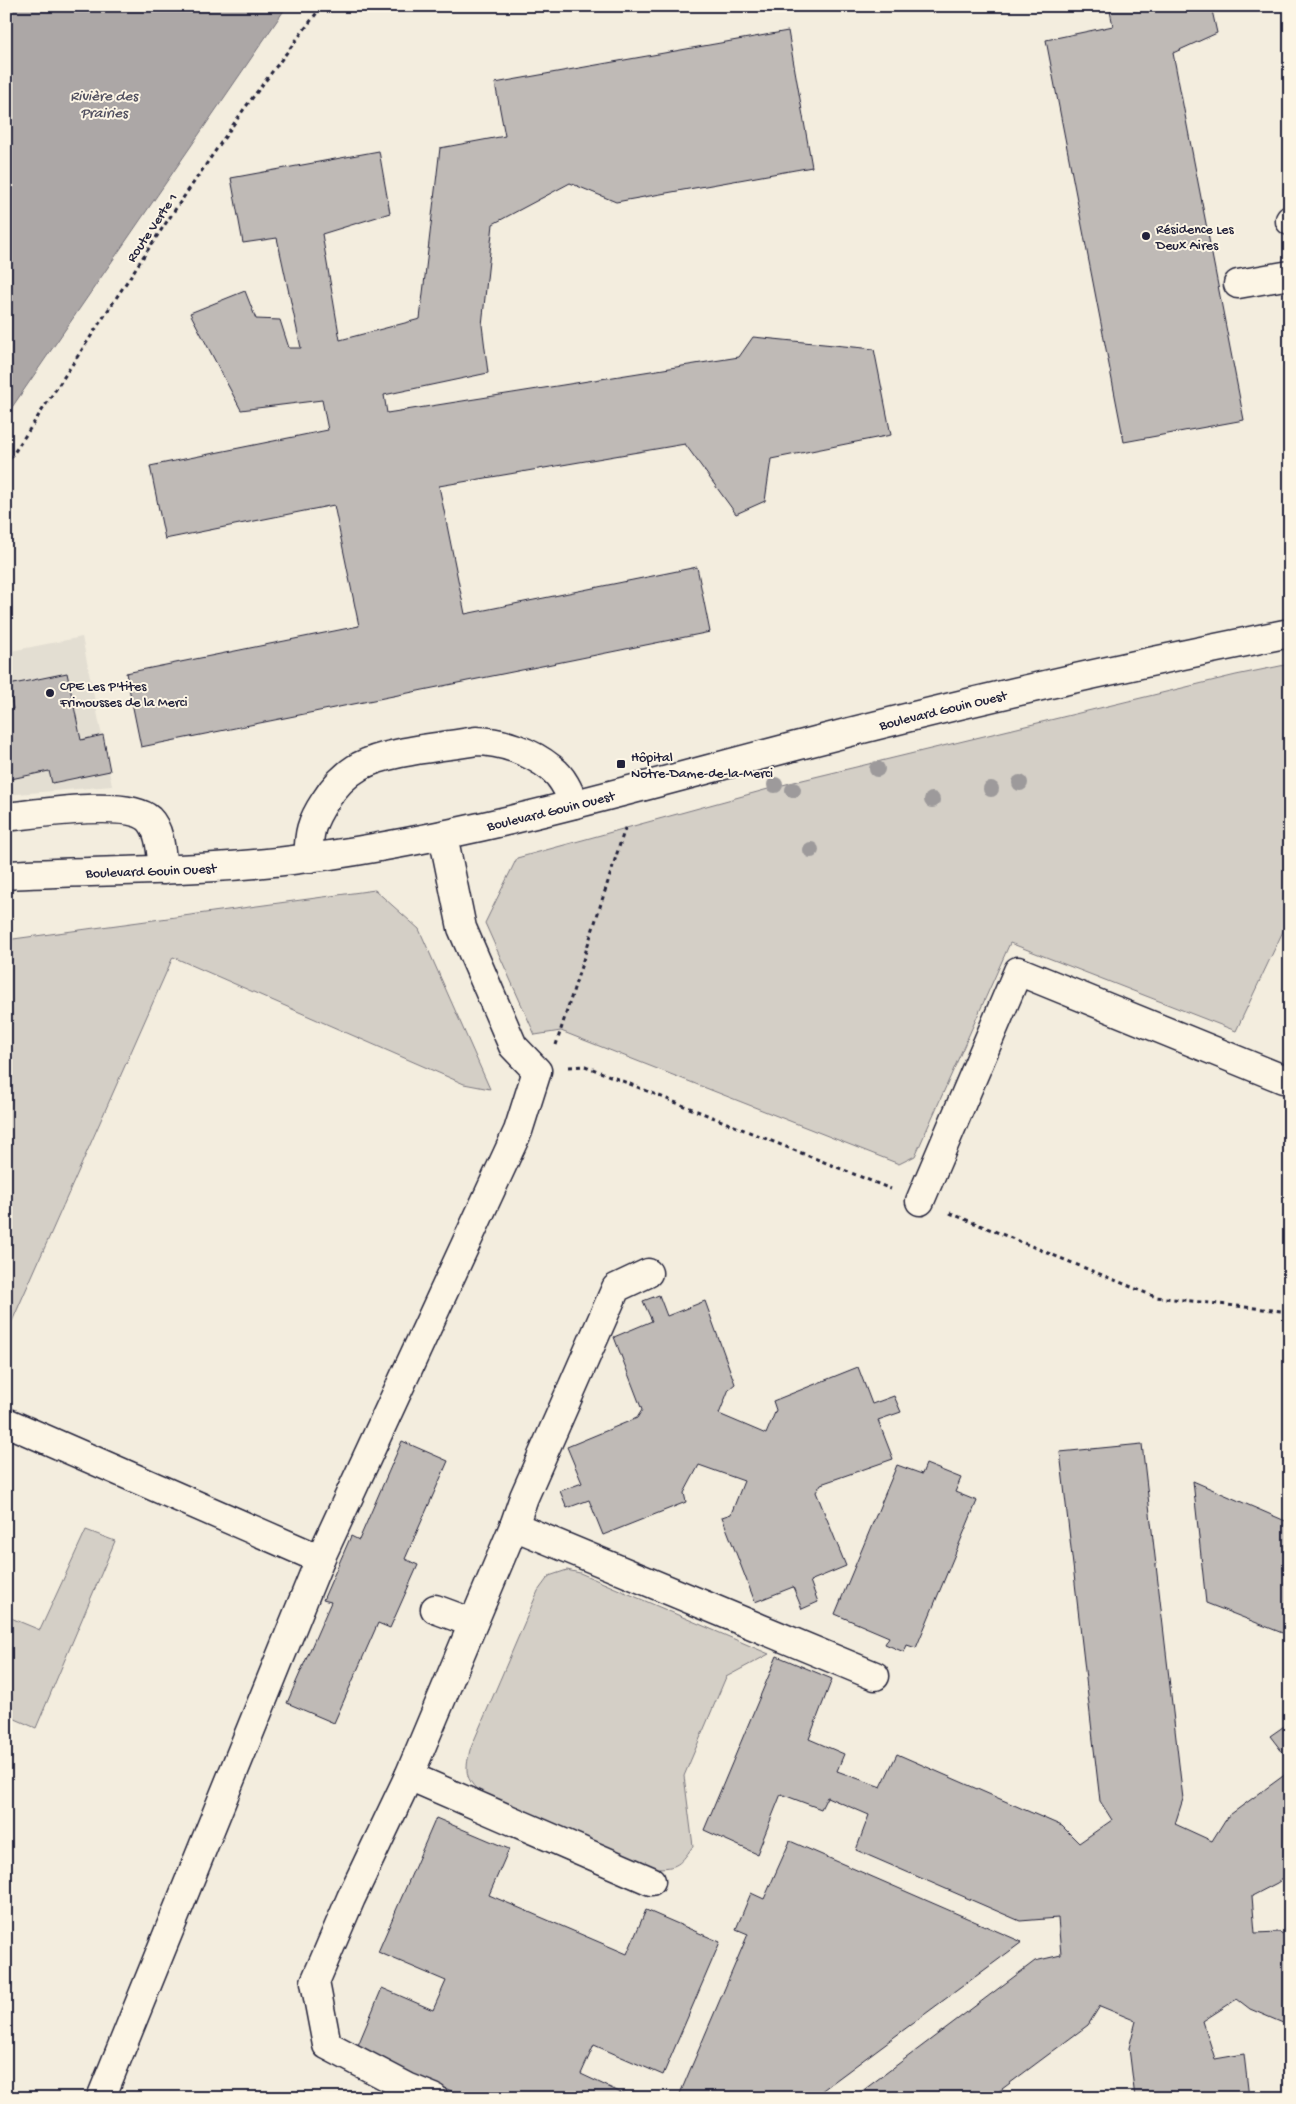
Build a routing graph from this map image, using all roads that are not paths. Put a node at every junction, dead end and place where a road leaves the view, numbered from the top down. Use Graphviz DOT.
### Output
graph roads {
  1 [pos="1290,275"];
  2 [pos="1238,284"];
  3 [pos="1290,633"];
  4 [pos="574,804"];
  5 [pos="6,817"];
  6 [pos="443,835"];
  7 [pos="309,858"];
  8 [pos="163,870"];
  9 [pos="6,876"];
  10 [pos="1283,1079"];
  11 [pos="920,1201"];
  12 [pos="648,1273"];
  13 [pos="6,1422"];
  14 [pos="514,1526"];
  15 [pos="320,1559"];
  16 [pos="435,1609"];
  17 [pos="473,1623"];
  18 [pos="875,1676"];
  19 [pos="409,1776"];
  20 [pos="651,1881"];
  21 [pos="101,2098"];
  22 [pos="434,2098"];
  1 -- 2 [label="street"];
  3 -- 4 [label="street, Boulevard Gouin Ouest"];
  4 -- 6 [label="street, Boulevard Gouin Ouest"];
  4 -- 7 [label="street"];
  5 -- 8 [label="street"];
  6 -- 7 [label="street, Boulevard Gouin Ouest"];
  6 -- 15 [label="street"];
  7 -- 8 [label="street, Boulevard Gouin Ouest"];
  8 -- 9 [label="street, Boulevard Gouin Ouest"];
  10 -- 11 [label="street"];
  12 -- 14 [label="street"];
  13 -- 15 [label="street"];
  14 -- 17 [label="street"];
  14 -- 18 [label="street"];
  15 -- 21 [label="street"];
  16 -- 17 [label="street"];
  17 -- 19 [label="street"];
  19 -- 20 [label="street"];
  19 -- 22 [label="street"];
}
